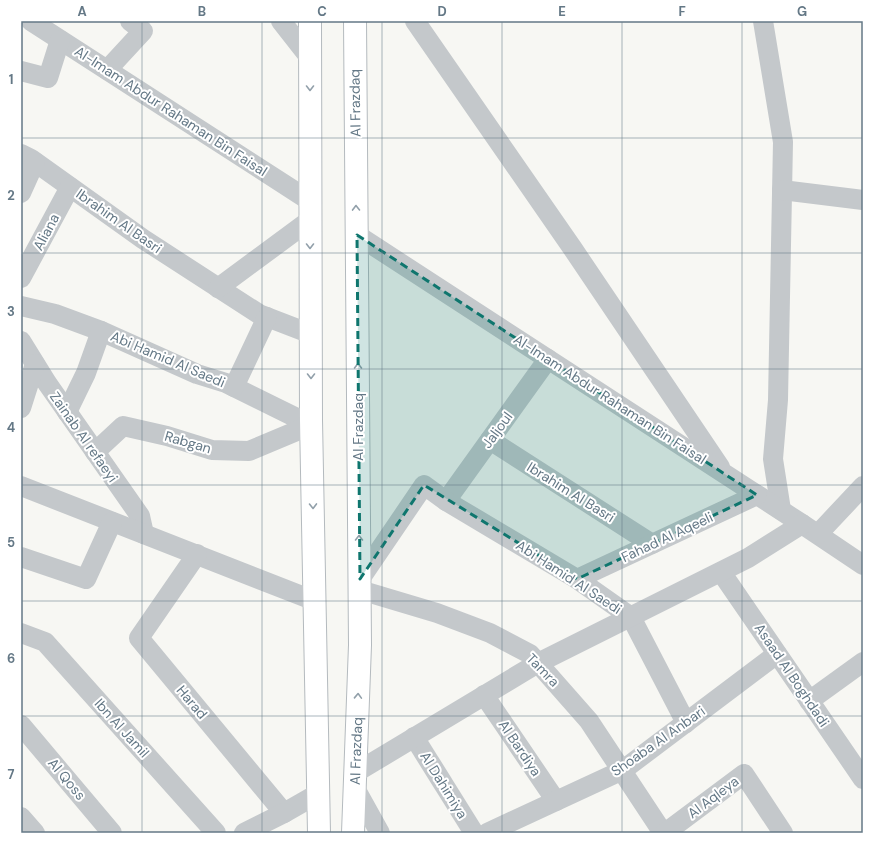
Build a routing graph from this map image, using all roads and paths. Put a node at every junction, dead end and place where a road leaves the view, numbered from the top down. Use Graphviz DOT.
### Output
graph roads {
  1 [pos="31,21"];
  2 [pos="130,21"];
  3 [pos="282,21"];
  4 [pos="310,21"];
  5 [pos="355,21"];
  6 [pos="415,21"];
  7 [pos="763,21"];
  8 [pos="60,40"];
  9 [pos="310,58"];
  10 [pos="107,70"];
  11 [pos="21,71"];
  12 [pos="28,158"];
  13 [pos="70,187"];
  14 [pos="782,190"];
  15 [pos="21,193"];
  16 [pos="863,200"];
  17 [pos="310,211"];
  18 [pos="357,235"];
  19 [pos="21,278"];
  20 [pos="218,288"];
  21 [pos="21,306"];
  22 [pos="267,317"];
  23 [pos="101,331"];
  24 [pos="311,334"];
  25 [pos="21,341"];
  26 [pos="548,359"];
  27 [pos="35,364"];
  28 [pos="234,387"];
  29 [pos="21,408"];
  30 [pos="67,412"];
  31 [pos="311,425"];
  32 [pos="490,440"];
  33 [pos="95,452"];
  34 [pos="725,474"];
  35 [pos="21,486"];
  36 [pos="863,486"];
  37 [pos="757,495"];
  38 [pos="446,501"];
  39 [pos="781,510"];
  40 [pos="112,522"];
  41 [pos="810,529"];
  42 [pos="144,534"];
  43 [pos="652,544"];
  44 [pos="197,554"];
  45 [pos="21,557"];
  46 [pos="863,565"];
  47 [pos="721,572"];
  48 [pos="577,579"];
  49 [pos="360,585"];
  50 [pos="315,601"];
  51 [pos="631,617"];
  52 [pos="21,633"];
  53 [pos="778,654"];
  54 [pos="863,662"];
  55 [pos="538,663"];
  56 [pos="484,695"];
  57 [pos="809,701"];
  58 [pos="686,723"];
  59 [pos="21,725"];
  60 [pos="414,737"];
  61 [pos="623,770"];
  62 [pos="863,779"];
  63 [pos="355,780"];
  64 [pos="318,793"];
  65 [pos="556,801"];
  66 [pos="284,813"];
  67 [pos="21,817"];
  68 [pos="101,829"];
  69 [pos="35,833"];
  70 [pos="216,833"];
  71 [pos="244,833"];
  72 [pos="319,833"];
  73 [pos="353,833"];
  74 [pos="380,833"];
  75 [pos="474,833"];
  76 [pos="487,833"];
  77 [pos="664,833"];
  78 [pos="783,833"];
  1 -- 8 [label="street, Al-Imam Abdur Rahaman Bin Faisal"];
  2 -- 10 [label="street"];
  3 -- 9 [label="street"];
  4 -- 9 [label="main road"];
  18 -- 5 [label="main road, Al Frazdaq, one-way"];
  6 -- 34 [label="street"];
  7 -- 14 [label="street"];
  8 -- 10 [label="street, Al-Imam Abdur Rahaman Bin Faisal"];
  8 -- 11 [label="street"];
  9 -- 17 [label="main road, one-way"];
  10 -- 17 [label="street, Al-Imam Abdur Rahaman Bin Faisal"];
  12 -- 13 [label="street, Ibrahim Al Basri"];
  12 -- 15 [label="street"];
  13 -- 19 [label="street, Aliana"];
  13 -- 20 [label="street, Ibrahim Al Basri"];
  14 -- 16 [label="street"];
  14 -- 39 [label="street"];
  17 -- 20 [label="street"];
  17 -- 24 [label="main road, one-way"];
  18 -- 26 [label="street, Al-Imam Abdur Rahaman Bin Faisal"];
  49 -- 18 [label="main road, Al Frazdaq, one-way"];
  20 -- 22 [label="street, Ibrahim Al Basri"];
  21 -- 23 [label="street, Abi Hamid Al Saedi"];
  22 -- 24 [label="street, Ibrahim Al Basri"];
  22 -- 28 [label="street"];
  23 -- 28 [label="street, Abi Hamid Al Saedi"];
  23 -- 30 [label="street"];
  24 -- 31 [label="main road, one-way"];
  25 -- 27 [label="street, Zainab Al refaeyi"];
  26 -- 32 [label="street, Jaljoul"];
  26 -- 34 [label="street, Al-Imam Abdur Rahaman Bin Faisal"];
  27 -- 29 [label="street"];
  27 -- 30 [label="street, Zainab Al refaeyi"];
  28 -- 31 [label="street, Abi Hamid Al Saedi"];
  30 -- 33 [label="street, Zainab Al refaeyi"];
  31 -- 33 [label="street, Rabgan"];
  31 -- 50 [label="main road, one-way"];
  32 -- 38 [label="street, Jaljoul"];
  32 -- 43 [label="street, Ibrahim Al Basri"];
  33 -- 42 [label="street, Zainab Al refaeyi"];
  34 -- 37 [label="street, Al-Imam Abdur Rahaman Bin Faisal"];
  35 -- 40 [label="street"];
  36 -- 41 [label="street"];
  37 -- 39 [label="street, Al-Imam Abdur Rahaman Bin Faisal"];
  37 -- 43 [label="street, Fahad Al Aqeeli"];
  38 -- 48 [label="street, Abi Hamid Al Saedi"];
  38 -- 49 [label="street, Abi Hamid Al Saedi"];
  39 -- 41 [label="street, Al-Imam Abdur Rahaman Bin Faisal"];
  40 -- 42 [label="street"];
  40 -- 45 [label="street"];
  41 -- 46 [label="street, Al-Imam Abdur Rahaman Bin Faisal"];
  41 -- 47 [label="street"];
  42 -- 44 [label="street"];
  43 -- 48 [label="street, Fahad Al Aqeeli"];
  44 -- 50 [label="street"];
  44 -- 66 [label="street, Harad"];
  47 -- 51 [label="street"];
  47 -- 53 [label="street, Asaad Al Boghdadi"];
  48 -- 51 [label="street, Abi Hamid Al Saedi"];
  49 -- 55 [label="street, Tamra"];
  63 -- 49 [label="main road, Al Frazdaq, one-way"];
  50 -- 64 [label="main road"];
  51 -- 55 [label="street"];
  51 -- 58 [label="street, Abi Hamid Al Saedi"];
  52 -- 70 [label="street, Ibn Al Jamil"];
  53 -- 57 [label="street, Asaad Al Boghdadi"];
  53 -- 58 [label="street, Shoaba Al Anbari"];
  54 -- 57 [label="street"];
  55 -- 56 [label="street"];
  55 -- 61 [label="street, Tamra"];
  56 -- 60 [label="street"];
  56 -- 65 [label="street, Al Bardiya"];
  57 -- 62 [label="street, Asaad Al Boghdadi"];
  58 -- 61 [label="street, Shoaba Al Anbari"];
  59 -- 68 [label="street, Al Qoss"];
  60 -- 63 [label="street"];
  60 -- 75 [label="street, Al Dahimiya"];
  61 -- 65 [label="street, Shoaba Al Anbari"];
  61 -- 77 [label="street, Tamra"];
  63 -- 73 [label="main road, Al Frazdaq"];
  63 -- 74 [label="street"];
  64 -- 66 [label="street"];
  64 -- 72 [label="main road"];
  65 -- 76 [label="street, Shoaba Al Anbari"];
  66 -- 71 [label="street"];
  67 -- 69 [label="street"];
  77 -- 78 [label="street, Al Aqleya"];
}
